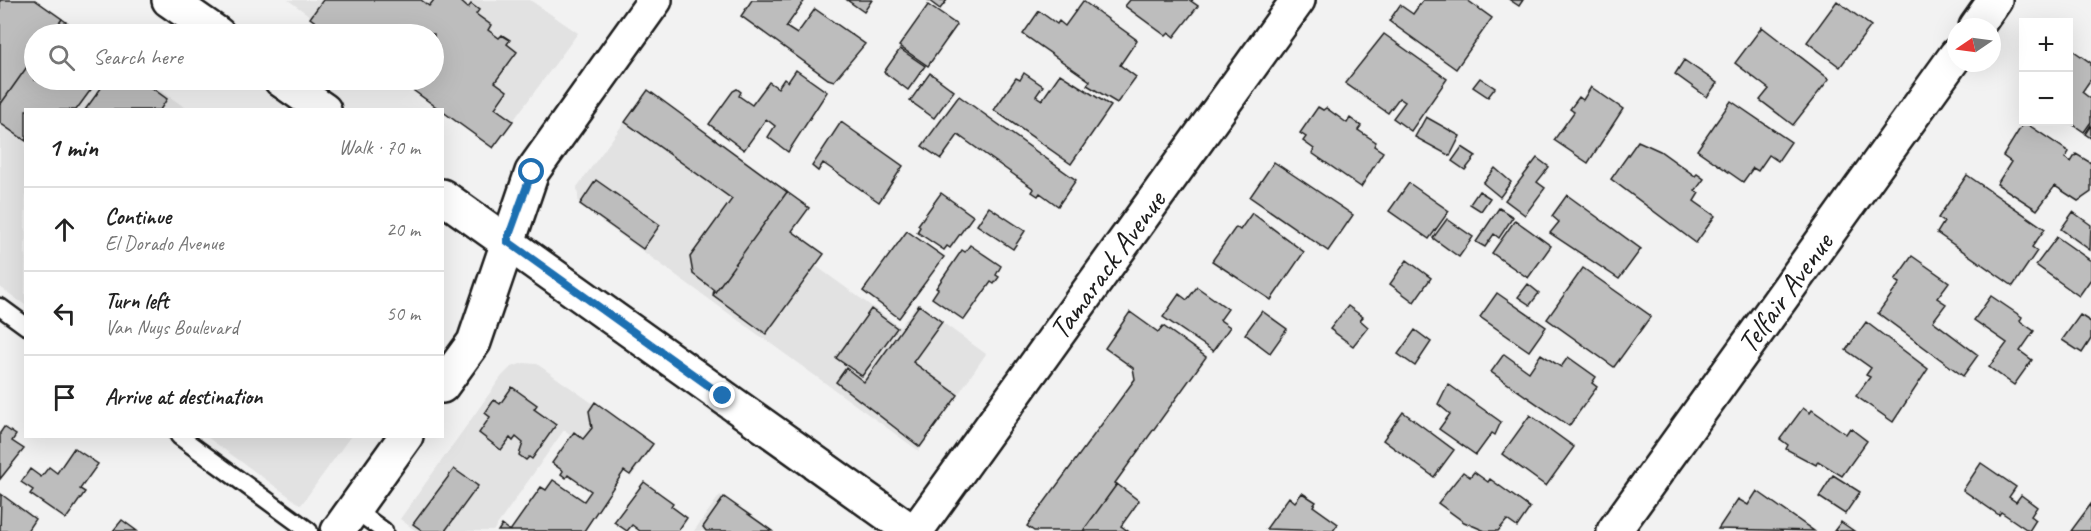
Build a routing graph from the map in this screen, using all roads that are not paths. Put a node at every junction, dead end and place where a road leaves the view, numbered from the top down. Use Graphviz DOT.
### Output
graph roads {
  1 [pos="169,0"];
  2 [pos="655,0"];
  3 [pos="1298,0"];
  4 [pos="1995,0"];
  5 [pos="1982,18"];
  6 [pos="204,24"];
  7 [pos="1947,68"];
  8 [pos="296,90"];
  9 [pos="321,108"];
  10 [pos="444,197"];
  11 [pos="507,241"];
  12 [pos="0,307"];
  13 [pos="24,325"];
  14 [pos="444,383"];
  15 [pos="182,438"];
  16 [pos="405,438"];
  17 [pos="346,520"];
  18 [pos="309,531"];
  19 [pos="384,531"];
  20 [pos="911,531"];
  21 [pos="916,531"];
  22 [pos="1614,531"];
  1 -- 6 [label="street"];
  2 -- 11 [label="street"];
  3 -- 21 [label="street, Tamarack Avenue"];
  4 -- 5 [label="street"];
  7 -- 22 [label="street, Telfair Avenue"];
  8 -- 9 [label="street"];
  10 -- 11 [label="street"];
  11 -- 14 [label="street"];
  11 -- 20 [label="street"];
  12 -- 13 [label="lane"];
  15 -- 18 [label="lane"];
  16 -- 17 [label="street"];
  17 -- 19 [label="lane"];
}
